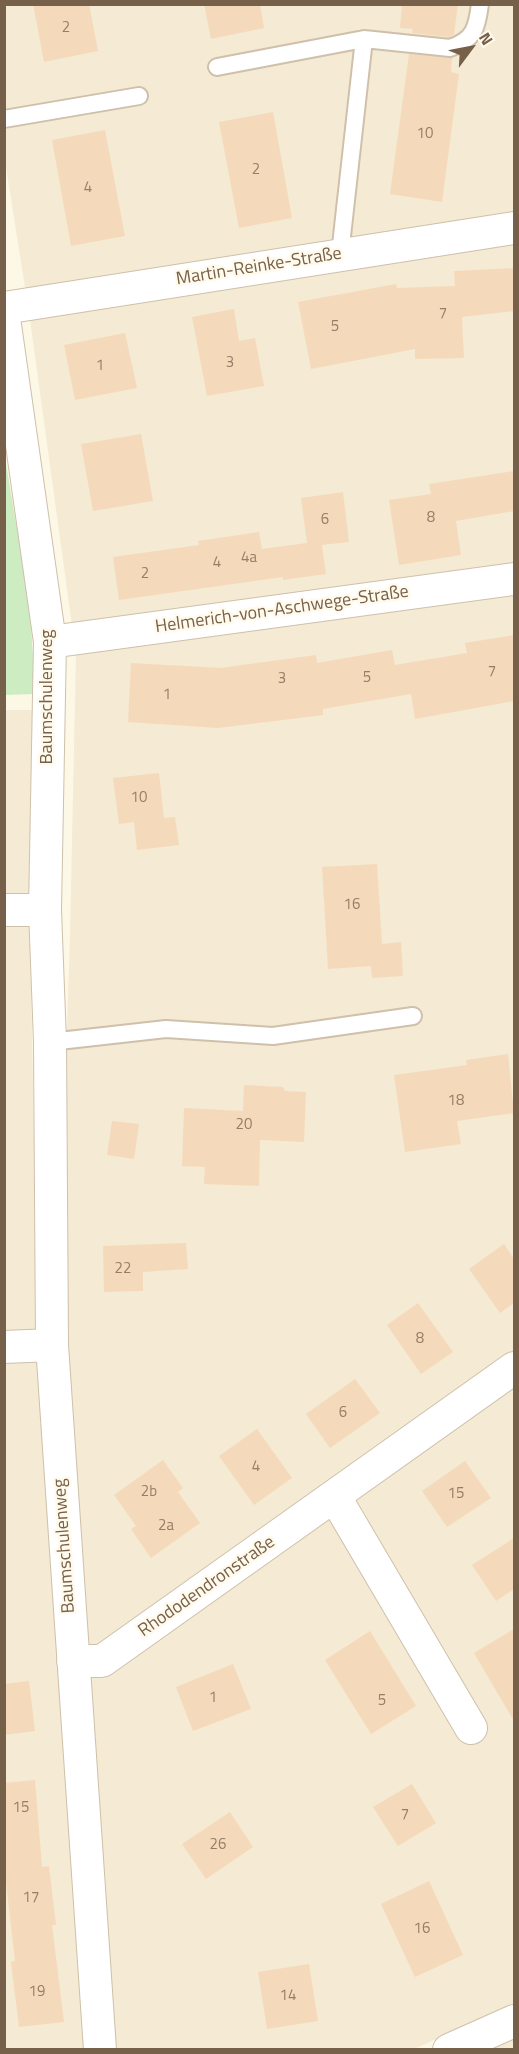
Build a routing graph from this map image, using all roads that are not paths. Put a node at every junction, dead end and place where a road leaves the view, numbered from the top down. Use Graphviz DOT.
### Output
graph roads {
  1 [pos="480,4"];
  2 [pos="364,39"];
  3 [pos="217,67"];
  4 [pos="139,96"];
  5 [pos="4,119"];
  6 [pos="514,228"];
  7 [pos="340,254"];
  8 [pos="4,308"];
  9 [pos="4,318"];
  10 [pos="514,579"];
  11 [pos="50,642"];
  12 [pos="4,910"];
  13 [pos="45,910"];
  14 [pos="413,1016"];
  15 [pos="50,1042"];
  16 [pos="52,1345"];
  17 [pos="4,1347"];
  18 [pos="514,1368"];
  19 [pos="335,1497"];
  20 [pos="73,1661"];
  21 [pos="471,1728"];
  22 [pos="514,2021"];
  23 [pos="100,2049"];
  24 [pos="449,2049"];
  1 -- 2 [label="lane"];
  2 -- 3 [label="lane"];
  2 -- 7 [label="lane"];
  4 -- 5 [label="lane"];
  6 -- 7 [label="street, Martin-Reinke-Straße"];
  7 -- 8 [label="street, Martin-Reinke-Straße"];
  9 -- 11 [label="street, Baumschulenweg"];
  10 -- 11 [label="street, Helmerich-von-Aschwege-Straße"];
  11 -- 13 [label="street, Baumschulenweg"];
  12 -- 13 [label="street"];
  13 -- 15 [label="street, Baumschulenweg"];
  14 -- 15 [label="lane"];
  15 -- 16 [label="street, Baumschulenweg"];
  16 -- 17 [label="street"];
  16 -- 20 [label="street, Baumschulenweg"];
  18 -- 19 [label="street, Rhododendronstraße"];
  19 -- 20 [label="street, Rhododendronstraße"];
  19 -- 21 [label="street"];
  20 -- 23 [label="street, Baumschulenweg"];
  22 -- 24 [label="street"];
}
